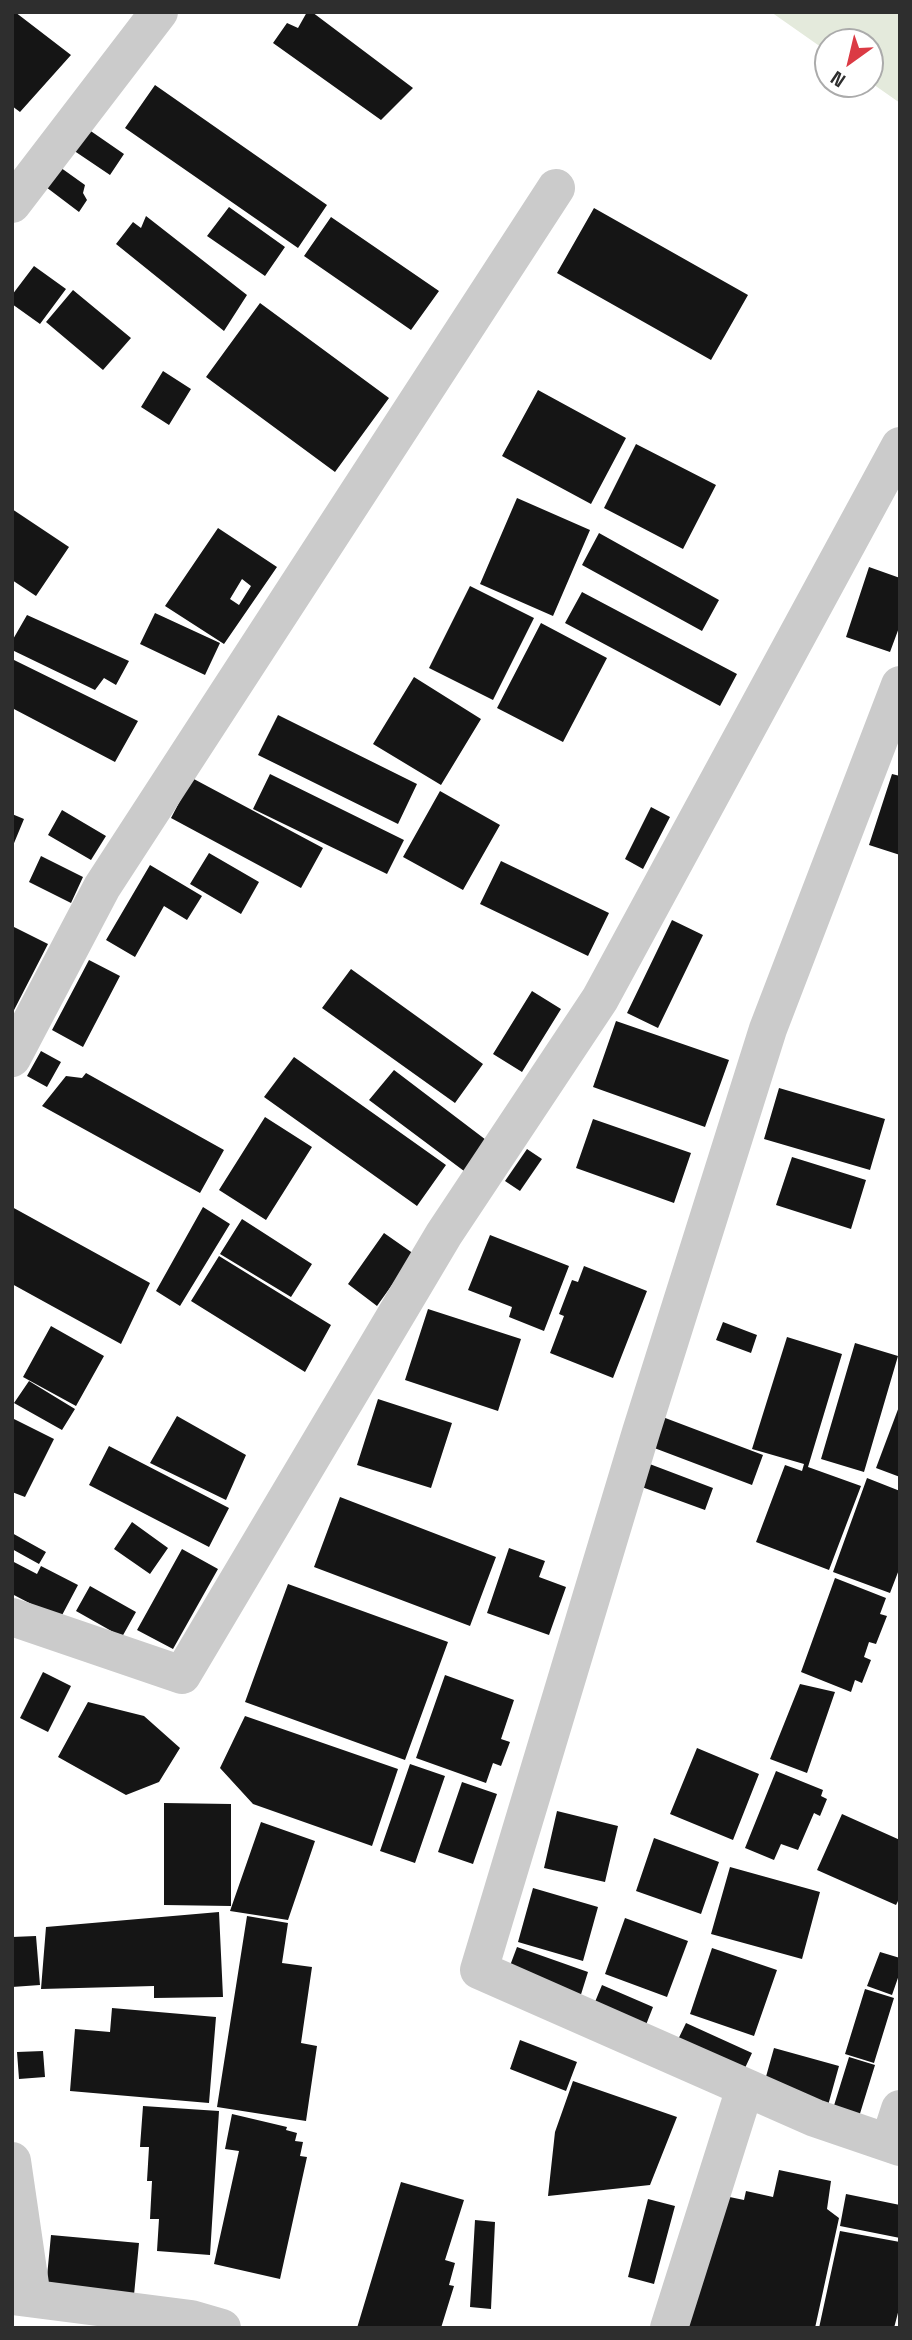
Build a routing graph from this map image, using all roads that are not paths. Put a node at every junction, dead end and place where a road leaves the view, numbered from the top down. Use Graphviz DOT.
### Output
graph roads {
  1 [pos="159,12"];
  2 [pos="556,188"];
  3 [pos="12,204"];
  4 [pos="900,446"];
  5 [pos="900,685"];
  6 [pos="12,1058"];
  7 [pos="12,1617"];
  8 [pos="746,2088"];
  9 [pos="896,2133"];
  10 [pos="12,2161"];
  11 [pos="22,2297"];
  12 [pos="222,2328"];
  13 [pos="669,2328"];
  1 -- 3 [label="street"];
  2 -- 6 [label="street"];
  4 -- 7 [label="street"];
  5 -- 8 [label="street"];
  8 -- 9 [label="street"];
  8 -- 13 [label="street"];
  10 -- 11 [label="street"];
  11 -- 12 [label="street"];
}
